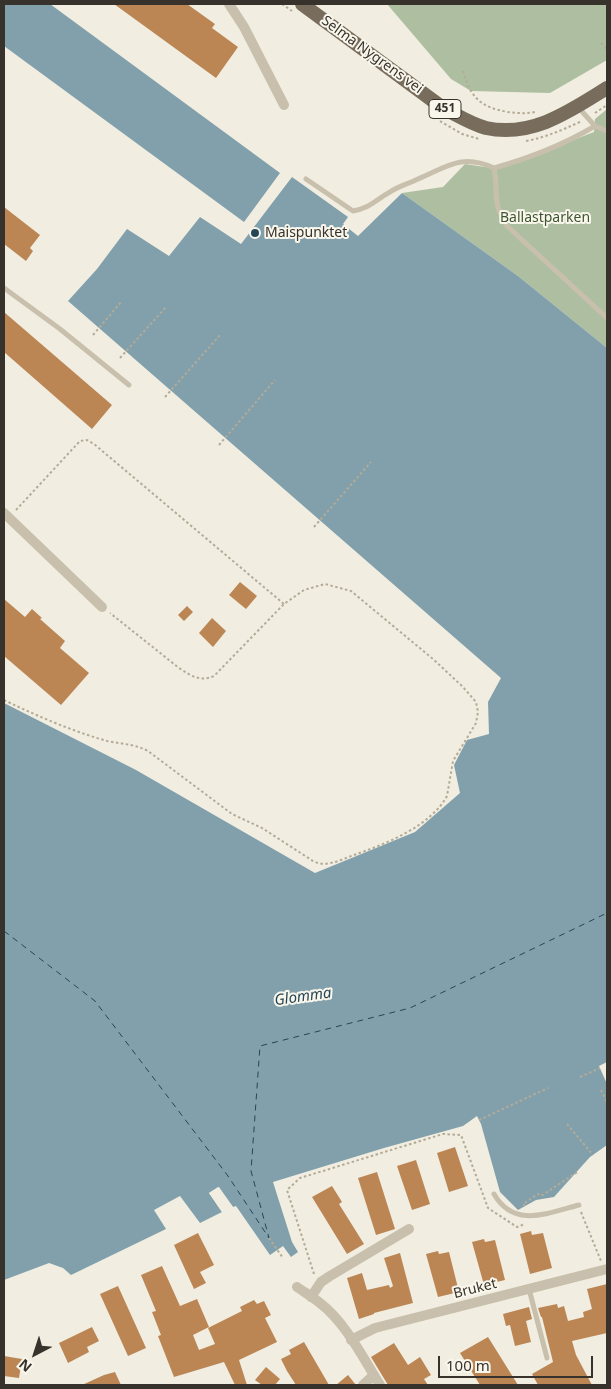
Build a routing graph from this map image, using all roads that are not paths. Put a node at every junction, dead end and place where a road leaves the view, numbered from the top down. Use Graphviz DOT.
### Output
graph roads {
  1 [pos="229,4"];
  2 [pos="302,4"];
  3 [pos="607,88"];
  4 [pos="284,105"];
  5 [pos="578,106"];
  6 [pos="595,126"];
  7 [pos="607,131"];
  8 [pos="494,168"];
  9 [pos="306,179"];
  10 [pos="4,288"];
  11 [pos="607,318"];
  12 [pos="129,385"];
  13 [pos="6,515"];
  14 [pos="102,607"];
  15 [pos="494,1194"];
  16 [pos="578,1205"];
  17 [pos="409,1229"];
  18 [pos="606,1270"];
  19 [pos="297,1287"];
  20 [pos="529,1289"];
  21 [pos="311,1297"];
  22 [pos="351,1340"];
  23 [pos="546,1358"];
  24 [pos="374,1375"];
  25 [pos="363,1385"];
  26 [pos="380,1385"];
  1 -- 4 [label="street"];
  2 -- 5 [label="main road, Selma Nygrens vei / 451"];
  3 -- 5 [label="main road, Selma Nygrens vei / 451"];
  5 -- 6 [label="lane"];
  6 -- 7 [label="lane"];
  6 -- 8 [label="lane"];
  8 -- 9 [label="lane"];
  8 -- 11 [label="lane"];
  10 -- 12 [label="lane"];
  13 -- 14 [label="street"];
  15 -- 16 [label="lane"];
  17 -- 21 [label="street"];
  18 -- 20 [label="street, Bruket"];
  19 -- 21 [label="street"];
  20 -- 22 [label="street, Bruket"];
  20 -- 23 [label="lane"];
  21 -- 22 [label="street"];
  22 -- 24 [label="street"];
  24 -- 25 [label="street"];
  24 -- 26 [label="street"];
}
